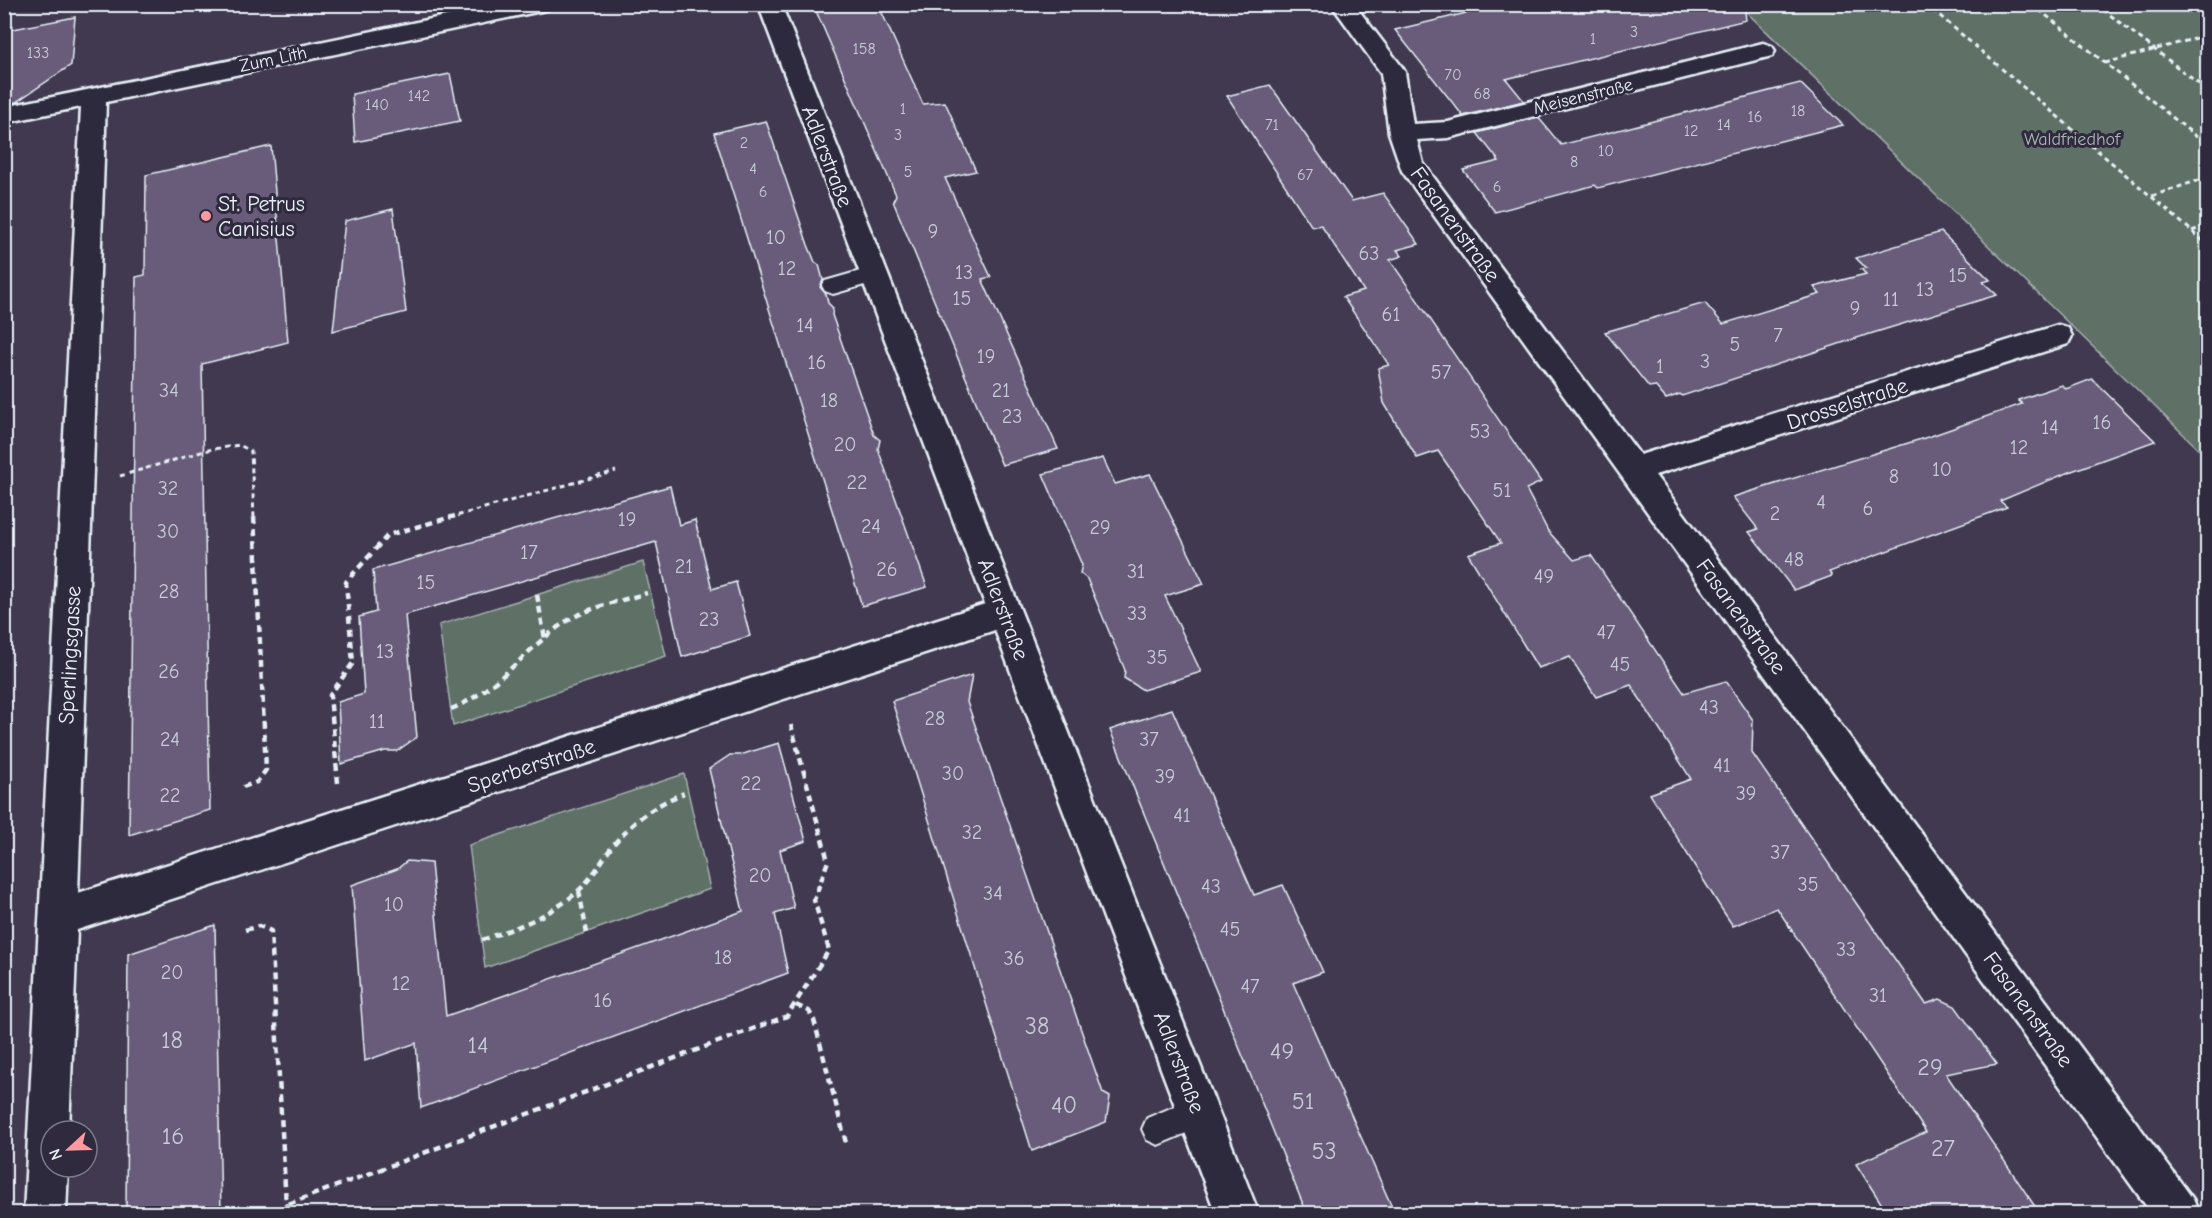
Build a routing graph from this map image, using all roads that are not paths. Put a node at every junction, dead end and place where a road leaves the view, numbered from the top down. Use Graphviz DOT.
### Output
graph roads {
  1 [pos="541,4"];
  2 [pos="769,4"];
  3 [pos="1342,4"];
  4 [pos="490,10"];
  5 [pos="1763,51"];
  6 [pos="94,96"];
  7 [pos="4,114"];
  8 [pos="1402,133"];
  9 [pos="874,275"];
  10 [pos="833,285"];
  11 [pos="2058,336"];
  12 [pos="1635,470"];
  13 [pos="1005,612"];
  14 [pos="57,918"];
  15 [pos="1199,1112"];
  16 [pos="1158,1129"];
  17 [pos="45,1214"];
  18 [pos="1238,1214"];
  19 [pos="2178,1214"];
  1 -- 4 [label="street, Zum Lith"];
  2 -- 9 [label="street, Adlerstraße"];
  3 -- 8 [label="street, Fasanenstraße"];
  4 -- 6 [label="street, Zum Lith"];
  5 -- 8 [label="street, Meisenstraße"];
  6 -- 7 [label="street, Zum Lith"];
  6 -- 14 [label="street, Sperlingsgasse"];
  8 -- 12 [label="street, Fasanenstraße"];
  9 -- 10 [label="lane"];
  9 -- 13 [label="street, Adlerstraße"];
  11 -- 12 [label="street, Drosselstraße"];
  12 -- 19 [label="street, Fasanenstraße"];
  13 -- 14 [label="street, Sperberstraße"];
  13 -- 15 [label="street, Adlerstraße"];
  14 -- 17 [label="street, Sperlingsgasse"];
  15 -- 16 [label="lane"];
  15 -- 18 [label="street, Adlerstraße"];
}
